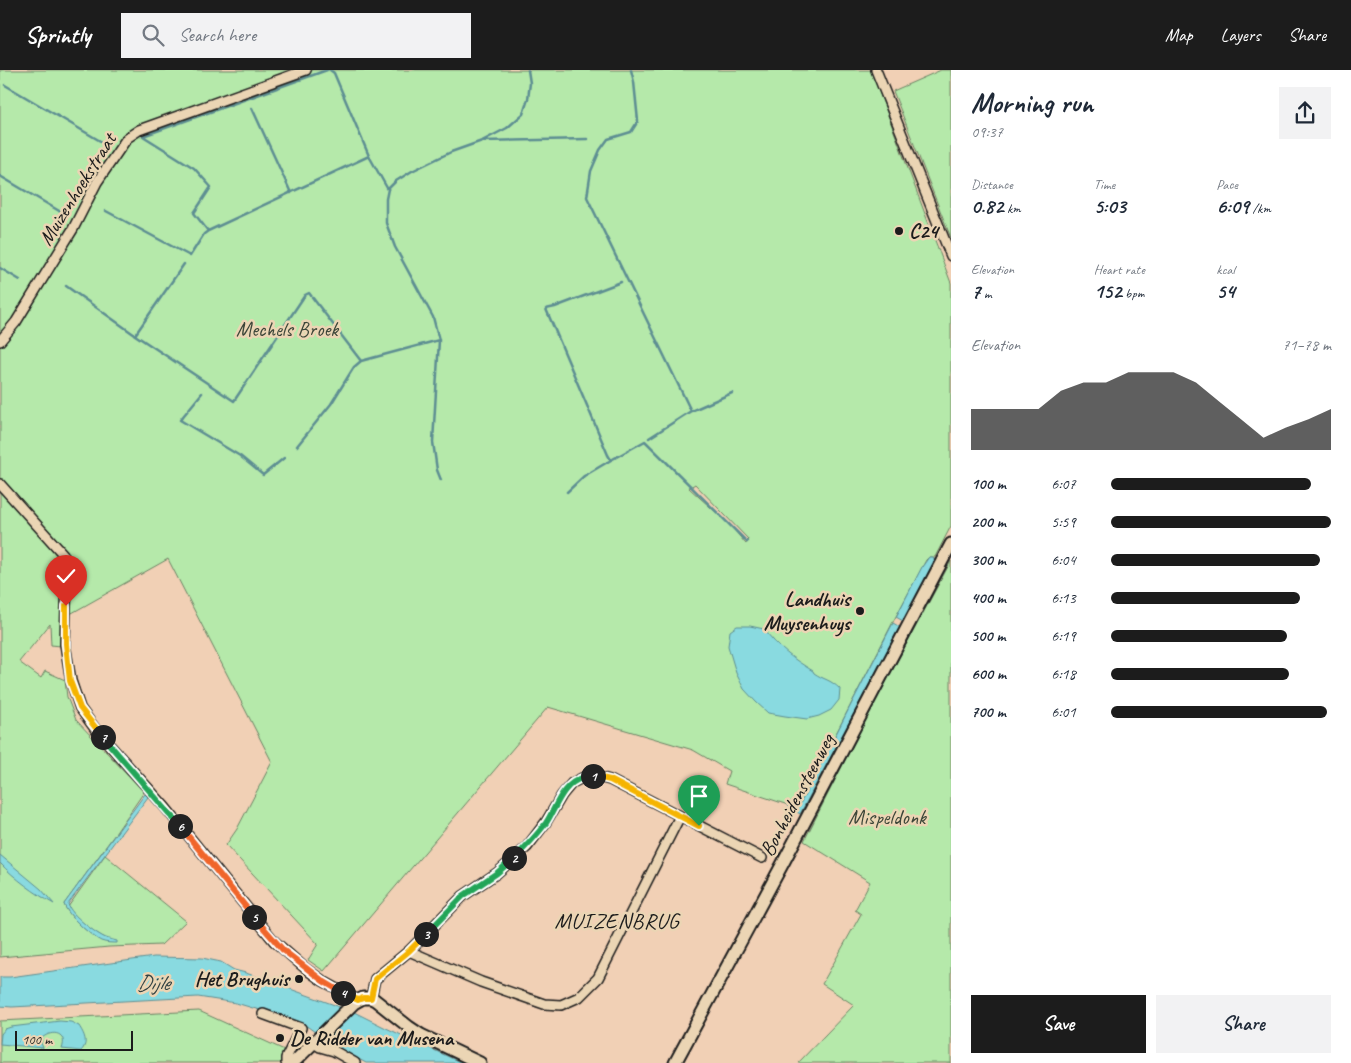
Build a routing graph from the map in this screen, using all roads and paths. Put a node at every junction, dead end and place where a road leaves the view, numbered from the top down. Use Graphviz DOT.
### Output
graph roads {
  1 [pos="306,70"];
  2 [pos="876,70"];
  3 [pos="951,256"];
  4 [pos="0,341"];
  5 [pos="0,484"];
  6 [pos="951,544"];
  7 [pos="680,816"];
  8 [pos="762,858"];
  9 [pos="409,951"];
  10 [pos="371,998"];
  11 [pos="355,1003"];
  12 [pos="263,1014"];
  13 [pos="315,1042"];
  14 [pos="286,1063"];
  15 [pos="293,1063"];
  16 [pos="355,1063"];
  17 [pos="480,1063"];
  18 [pos="675,1063"];
  1 -- 4 [label="street, Muizenhoekstraat"];
  2 -- 3 [label="street"];
  5 -- 11 [label="street"];
  6 -- 18 [label="street, Bonheidensteenweg"];
  7 -- 8 [label="street"];
  7 -- 9 [label="street"];
  7 -- 9 [label="street"];
  9 -- 10 [label="street"];
  10 -- 11 [label="street"];
  10 -- 17 [label="street"];
  11 -- 13 [label="street"];
  12 -- 14 [label="street"];
  13 -- 15 [label="street"];
  13 -- 16 [label="street"];
}
